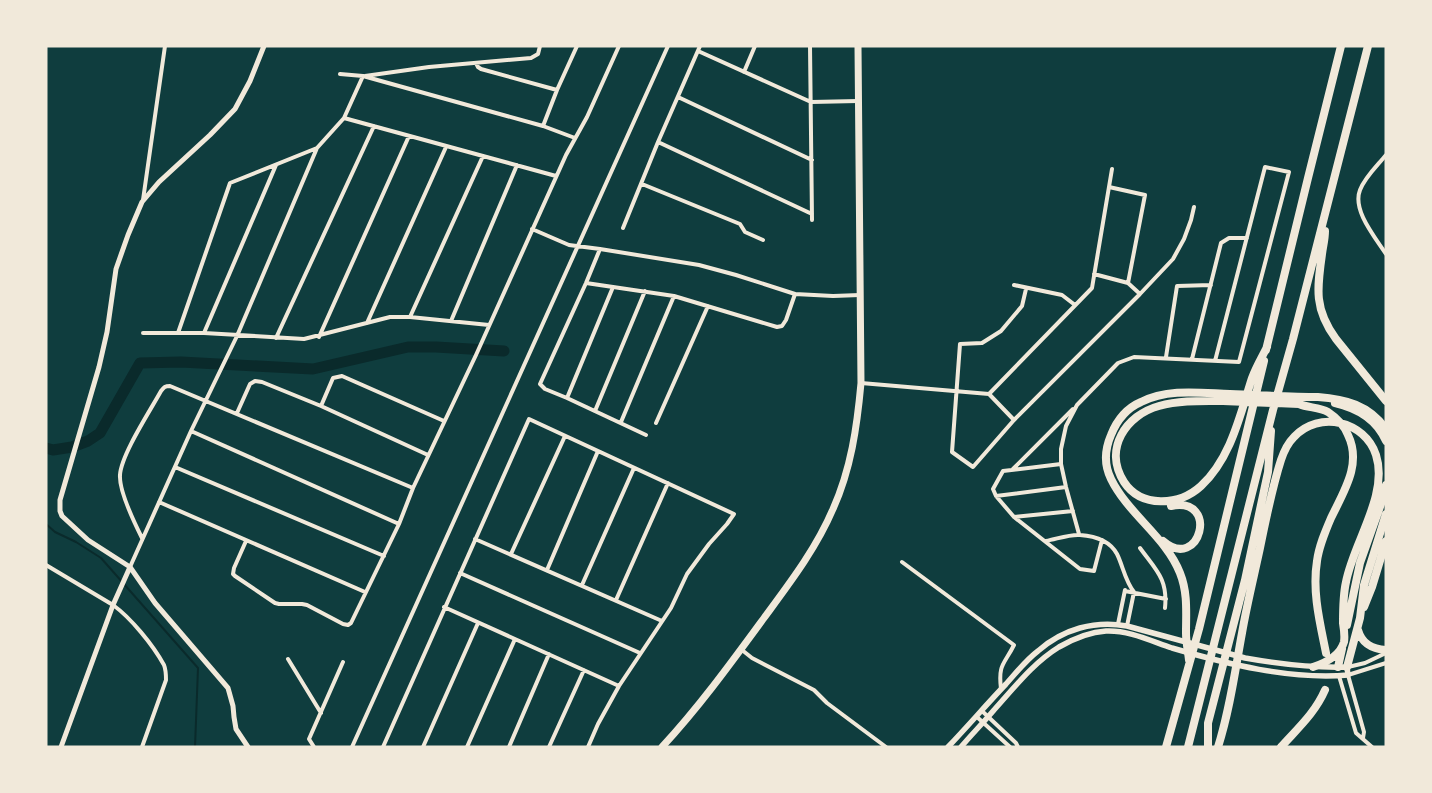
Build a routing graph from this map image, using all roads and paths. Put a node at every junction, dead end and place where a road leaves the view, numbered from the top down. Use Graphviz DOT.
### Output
graph roads {
  1 [pos="165,46"];
  2 [pos="264,46"];
  3 [pos="540,46"];
  4 [pos="577,46"];
  5 [pos="618,46"];
  6 [pos="668,46"];
  7 [pos="755,46"];
  8 [pos="810,46"];
  9 [pos="858,46"];
  10 [pos="1341,46"];
  11 [pos="1368,46"];
  12 [pos="699,48"];
  13 [pos="476,63"];
  14 [pos="744,72"];
  15 [pos="340,74"];
  16 [pos="363,76"];
  17 [pos="557,90"];
  18 [pos="678,97"];
  19 [pos="858,101"];
  20 [pos="811,102"];
  21 [pos="344,118"];
  22 [pos="374,126"];
  23 [pos="543,126"];
  24 [pos="410,136"];
  25 [pos="575,138"];
  26 [pos="658,142"];
  27 [pos="446,146"];
  28 [pos="317,148"];
  29 [pos="1386,155"];
  30 [pos="483,156"];
  31 [pos="812,160"];
  32 [pos="276,165"];
  33 [pos="517,165"];
  34 [pos="1112,169"];
  35 [pos="556,176"];
  36 [pos="642,184"];
  37 [pos="1109,187"];
  38 [pos="142,202"];
  39 [pos="1194,207"];
  40 [pos="812,214"];
  41 [pos="1325,215"];
  42 [pos="812,220"];
  43 [pos="624,228"];
  44 [pos="532,230"];
  45 [pos="1247,238"];
  46 [pos="763,240"];
  47 [pos="578,246"];
  48 [pos="1384,246"];
  49 [pos="600,249"];
  50 [pos="1386,254"];
  51 [pos="1094,274"];
  52 [pos="586,283"];
  53 [pos="1128,283"];
  54 [pos="1014,285"];
  55 [pos="1211,285"];
  56 [pos="613,287"];
  57 [pos="1026,289"];
  58 [pos="645,291"];
  59 [pos="795,294"];
  60 [pos="1140,294"];
  61 [pos="674,296"];
  62 [pos="860,296"];
  63 [pos="708,306"];
  64 [pos="1075,306"];
  65 [pos="410,317"];
  66 [pos="451,321"];
  67 [pos="367,323"];
  68 [pos="489,325"];
  69 [pos="143,332"];
  70 [pos="178,333"];
  71 [pos="204,333"];
  72 [pos="237,336"];
  73 [pos="319,336"];
  74 [pos="276,338"];
  75 [pos="1267,347"];
  76 [pos="1166,357"];
  77 [pos="1192,359"];
  78 [pos="1215,361"];
  79 [pos="860,383"];
  80 [pos="956,391"];
  81 [pos="989,394"];
  82 [pos="567,398"];
  83 [pos="1230,398"];
  84 [pos="1300,400"];
  85 [pos="205,401"];
  86 [pos="1386,402"];
  87 [pos="320,406"];
  88 [pos="1077,406"];
  89 [pos="1273,410"];
  90 [pos="595,411"];
  91 [pos="237,413"];
  92 [pos="444,420"];
  93 [pos="1014,420"];
  94 [pos="621,422"];
  95 [pos="656,423"];
  96 [pos="1386,428"];
  97 [pos="191,431"];
  98 [pos="646,435"];
  99 [pos="564,436"];
  100 [pos="1386,441"];
  101 [pos="598,452"];
  102 [pos="428,456"];
  103 [pos="1061,464"];
  104 [pos="175,467"];
  105 [pos="634,468"];
  106 [pos="1013,469"];
  107 [pos="668,483"];
  108 [pos="1386,485"];
  109 [pos="1066,487"];
  110 [pos="413,488"];
  111 [pos="1137,494"];
  112 [pos="996,496"];
  113 [pos="159,502"];
  114 [pos="1073,511"];
  115 [pos="1386,514"];
  116 [pos="1014,517"];
  117 [pos="1266,518"];
  118 [pos="399,524"];
  119 [pos="1150,530"];
  120 [pos="1079,534"];
  121 [pos="142,538"];
  122 [pos="476,539"];
  123 [pos="1102,540"];
  124 [pos="246,541"];
  125 [pos="1046,541"];
  126 [pos="1386,541"];
  127 [pos="1140,548"];
  128 [pos="510,554"];
  129 [pos="384,556"];
  130 [pos="902,562"];
  131 [pos="46,565"];
  132 [pos="129,570"];
  133 [pos="547,570"];
  134 [pos="460,573"];
  135 [pos="1245,580"];
  136 [pos="582,585"];
  137 [pos="1128,586"];
  138 [pos="1125,591"];
  139 [pos="365,592"];
  140 [pos="1134,592"];
  141 [pos="1166,599"];
  142 [pos="616,600"];
  143 [pos="113,605"];
  144 [pos="444,607"];
  145 [pos="1166,608"];
  146 [pos="1360,618"];
  147 [pos="662,621"];
  148 [pos="478,623"];
  149 [pos="1118,624"];
  150 [pos="1128,626"];
  151 [pos="1358,629"];
  152 [pos="515,640"];
  153 [pos="1344,642"];
  154 [pos="1354,644"];
  155 [pos="742,650"];
  156 [pos="1386,652"];
  157 [pos="640,653"];
  158 [pos="1326,653"];
  159 [pos="548,654"];
  160 [pos="288,659"];
  161 [pos="343,662"];
  162 [pos="1386,663"];
  163 [pos="1189,664"];
  164 [pos="1313,666"];
  165 [pos="584,670"];
  166 [pos="1338,671"];
  167 [pos="1347,671"];
  168 [pos="619,686"];
  169 [pos="1001,689"];
  170 [pos="1325,690"];
  171 [pos="982,711"];
  172 [pos="321,712"];
  173 [pos="977,717"];
  174 [pos="988,717"];
  175 [pos="983,722"];
  176 [pos="1363,738"];
  177 [pos="1014,746"];
  178 [pos="62,747"];
  179 [pos="142,747"];
  180 [pos="248,747"];
  181 [pos="314,747"];
  182 [pos="352,747"];
  183 [pos="383,747"];
  184 [pos="423,747"];
  185 [pos="467,747"];
  186 [pos="509,747"];
  187 [pos="549,747"];
  188 [pos="588,747"];
  189 [pos="662,747"];
  190 [pos="886,747"];
  191 [pos="948,747"];
  192 [pos="961,747"];
  193 [pos="1166,747"];
  194 [pos="1188,747"];
  195 [pos="1208,747"];
  196 [pos="1218,747"];
  197 [pos="1281,747"];
  198 [pos="1372,747"];
  1 -- 38 [label="street"];
  2 -- 38 [label="street"];
  3 -- 13 [label="street"];
  4 -- 17 [label="street"];
  5 -- 25 [label="street"];
  6 -- 47 [label="street"];
  7 -- 14 [label="street"];
  8 -- 20 [label="street"];
  9 -- 19 [label="highway"];
  10 -- 75 [label="highway"];
  11 -- 41 [label="highway"];
  12 -- 14 [label="street"];
  12 -- 18 [label="street"];
  13 -- 16 [label="street"];
  13 -- 17 [label="street"];
  14 -- 20 [label="street"];
  15 -- 16 [label="street"];
  16 -- 21 [label="street"];
  16 -- 23 [label="street"];
  17 -- 23 [label="street"];
  18 -- 26 [label="street"];
  18 -- 31 [label="street"];
  19 -- 20 [label="street"];
  19 -- 62 [label="highway"];
  20 -- 31 [label="street"];
  21 -- 22 [label="street"];
  21 -- 28 [label="street"];
  22 -- 24 [label="street"];
  22 -- 74 [label="street"];
  23 -- 25 [label="street"];
  24 -- 27 [label="street"];
  24 -- 73 [label="street"];
  25 -- 35 [label="street"];
  26 -- 36 [label="street"];
  26 -- 40 [label="street"];
  27 -- 30 [label="street"];
  27 -- 67 [label="street"];
  28 -- 32 [label="street"];
  28 -- 72 [label="street"];
  29 -- 48 [label="street"];
  30 -- 33 [label="street"];
  30 -- 65 [label="street"];
  31 -- 40 [label="street"];
  32 -- 70 [label="street"];
  32 -- 71 [label="street"];
  33 -- 35 [label="street"];
  33 -- 66 [label="street"];
  34 -- 37 [label="street"];
  35 -- 44 [label="street"];
  36 -- 43 [label="street"];
  36 -- 46 [label="street"];
  37 -- 51 [label="street"];
  37 -- 53 [label="street"];
  38 -- 132 [label="street"];
  39 -- 60 [label="street"];
  40 -- 42 [label="street"];
  41 -- 86 [label="highway"];
  41 -- 89 [label="highway"];
  44 -- 47 [label="street"];
  44 -- 68 [label="street"];
  45 -- 55 [label="street"];
  45 -- 78 [label="street"];
  45 -- 78 [label="street"];
  47 -- 49 [label="street"];
  47 -- 182 [label="street"];
  48 -- 50 [label="street"];
  49 -- 52 [label="street"];
  49 -- 59 [label="street"];
  51 -- 53 [label="street"];
  51 -- 64 [label="street"];
  52 -- 56 [label="street"];
  52 -- 82 [label="street"];
  53 -- 60 [label="street"];
  54 -- 57 [label="street"];
  55 -- 76 [label="street"];
  55 -- 77 [label="street"];
  56 -- 58 [label="street"];
  56 -- 82 [label="street"];
  57 -- 64 [label="street"];
  57 -- 80 [label="street"];
  58 -- 61 [label="street"];
  58 -- 90 [label="street"];
  59 -- 62 [label="street"];
  59 -- 63 [label="street"];
  60 -- 93 [label="street"];
  61 -- 63 [label="street"];
  61 -- 94 [label="street"];
  62 -- 79 [label="highway"];
  63 -- 95 [label="street"];
  64 -- 81 [label="street"];
  65 -- 66 [label="street"];
  65 -- 67 [label="street"];
  66 -- 68 [label="street"];
  67 -- 73 [label="street"];
  68 -- 92 [label="street"];
  69 -- 70 [label="street"];
  70 -- 71 [label="street"];
  71 -- 72 [label="street"];
  72 -- 74 [label="street"];
  72 -- 85 [label="street"];
  73 -- 74 [label="street"];
  75 -- 111 [label="highway"];
  75 -- 163 [label="highway"];
  76 -- 77 [label="street"];
  76 -- 88 [label="street"];
  77 -- 78 [label="street"];
  79 -- 80 [label="street"];
  79 -- 155 [label="highway"];
  80 -- 81 [label="street"];
  80 -- 93 [label="street"];
  81 -- 93 [label="street"];
  82 -- 90 [label="street"];
  83 -- 84 [label="highway"];
  83 -- 111 [label="highway"];
  83 -- 119 [label="highway"];
  84 -- 96 [label="highway"];
  84 -- 100 [label="highway"];
  84 -- 158 [label="highway"];
  85 -- 91 [label="street"];
  85 -- 97 [label="street"];
  85 -- 121 [label="street"];
  87 -- 91 [label="street"];
  87 -- 92 [label="street"];
  87 -- 102 [label="street"];
  88 -- 103 [label="street"];
  88 -- 106 [label="street"];
  89 -- 135 [label="highway"];
  89 -- 194 [label="highway"];
  90 -- 94 [label="street"];
  91 -- 110 [label="street"];
  92 -- 102 [label="street"];
  94 -- 98 [label="street"];
  97 -- 104 [label="street"];
  97 -- 118 [label="street"];
  99 -- 101 [label="street"];
  99 -- 122 [label="street"];
  99 -- 128 [label="street"];
  101 -- 105 [label="street"];
  101 -- 133 [label="street"];
  102 -- 110 [label="street"];
  103 -- 106 [label="street"];
  103 -- 109 [label="street"];
  104 -- 113 [label="street"];
  104 -- 129 [label="street"];
  105 -- 107 [label="street"];
  105 -- 136 [label="street"];
  106 -- 112 [label="street"];
  107 -- 142 [label="street"];
  107 -- 147 [label="street"];
  108 -- 153 [label="highway"];
  109 -- 112 [label="street"];
  109 -- 114 [label="street"];
  110 -- 118 [label="street"];
  111 -- 119 [label="highway"];
  112 -- 116 [label="street"];
  113 -- 121 [label="street"];
  113 -- 124 [label="street"];
  114 -- 116 [label="street"];
  114 -- 120 [label="street"];
  115 -- 146 [label="highway"];
  116 -- 125 [label="street"];
  117 -- 135 [label="highway"];
  117 -- 153 [label="highway"];
  117 -- 196 [label="highway"];
  118 -- 129 [label="street"];
  119 -- 163 [label="highway"];
  120 -- 123 [label="street"];
  120 -- 125 [label="street"];
  121 -- 132 [label="street"];
  122 -- 128 [label="street"];
  122 -- 134 [label="street"];
  123 -- 125 [label="street"];
  123 -- 137 [label="street"];
  124 -- 139 [label="street"];
  124 -- 139 [label="street"];
  126 -- 146 [label="highway"];
  127 -- 141 [label="street"];
  128 -- 133 [label="street"];
  129 -- 139 [label="street"];
  130 -- 169 [label="street"];
  131 -- 143 [label="street"];
  132 -- 143 [label="street"];
  132 -- 180 [label="street"];
  133 -- 136 [label="street"];
  134 -- 144 [label="street"];
  134 -- 157 [label="street"];
  135 -- 195 [label="highway"];
  136 -- 142 [label="street"];
  137 -- 138 [label="street"];
  137 -- 140 [label="street"];
  138 -- 140 [label="street"];
  138 -- 149 [label="street"];
  140 -- 141 [label="street"];
  140 -- 150 [label="street"];
  141 -- 145 [label="street"];
  142 -- 147 [label="street"];
  143 -- 178 [label="street"];
  143 -- 179 [label="street"];
  144 -- 148 [label="street"];
  144 -- 183 [label="street"];
  146 -- 151 [label="highway"];
  147 -- 157 [label="street"];
  148 -- 152 [label="street"];
  148 -- 184 [label="street"];
  149 -- 150 [label="main road"];
  149 -- 169 [label="main road"];
  150 -- 164 [label="main road"];
  151 -- 154 [label="highway"];
  151 -- 156 [label="highway"];
  152 -- 159 [label="street"];
  152 -- 185 [label="street"];
  153 -- 154 [label="highway"];
  153 -- 164 [label="highway"];
  153 -- 166 [label="highway"];
  154 -- 167 [label="highway"];
  155 -- 189 [label="highway"];
  155 -- 190 [label="street"];
  156 -- 167 [label="street"];
  157 -- 168 [label="street"];
  159 -- 165 [label="street"];
  159 -- 186 [label="street"];
  160 -- 172 [label="street"];
  161 -- 172 [label="street"];
  162 -- 167 [label="street"];
  163 -- 193 [label="highway"];
  164 -- 166 [label="main road"];
  165 -- 168 [label="street"];
  165 -- 187 [label="street"];
  166 -- 167 [label="main road"];
  166 -- 174 [label="main road"];
  166 -- 176 [label="street"];
  167 -- 176 [label="street"];
  168 -- 188 [label="street"];
  169 -- 171 [label="main road"];
  170 -- 197 [label="highway"];
  171 -- 173 [label="main road"];
  171 -- 174 [label="street"];
  172 -- 181 [label="street"];
  173 -- 175 [label="street"];
  173 -- 191 [label="main road"];
  174 -- 175 [label="main road"];
  174 -- 177 [label="street"];
  175 -- 177 [label="street"];
  175 -- 192 [label="main road"];
  176 -- 198 [label="street"];
}
